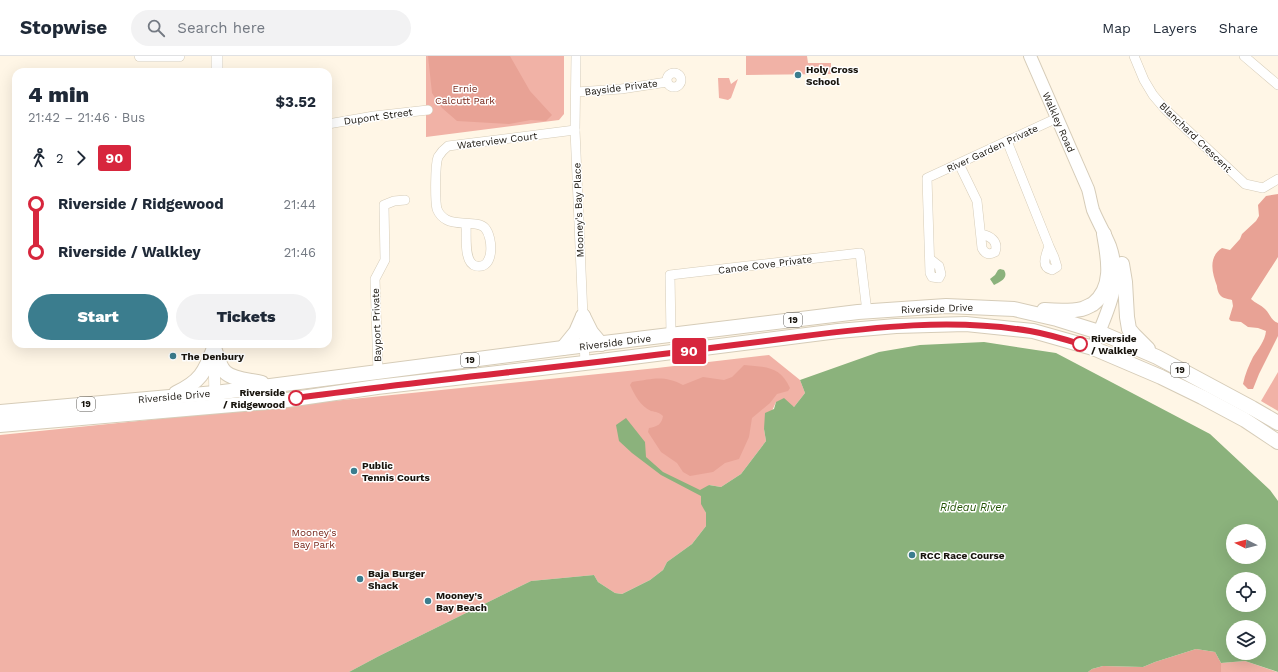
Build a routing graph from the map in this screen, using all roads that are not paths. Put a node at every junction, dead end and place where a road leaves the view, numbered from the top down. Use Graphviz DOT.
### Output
graph roads {
  1 [pos="140,56"];
  2 [pos="179,56"];
  3 [pos="217,56"];
  4 [pos="576,56"];
  5 [pos="1030,56"];
  6 [pos="1134,56"];
  7 [pos="1244,56"];
  8 [pos="217,68"];
  9 [pos="667,82"];
  10 [pos="1278,85"];
  11 [pos="576,92"];
  12 [pos="428,110"];
  13 [pos="1057,118"];
  14 [pos="332,123"];
  15 [pos="575,130"];
  16 [pos="1007,141"];
  17 [pos="958,164"];
  18 [pos="1278,178"];
  19 [pos="1088,189"];
  20 [pos="405,200"];
  21 [pos="466,224"];
  22 [pos="981,234"];
  23 [pos="1104,234"];
  24 [pos="1048,246"];
  25 [pos="930,258"];
  26 [pos="1122,264"];
  27 [pos="1014,309"];
  28 [pos="867,312"];
  29 [pos="583,316"];
  30 [pos="1103,334"];
  31 [pos="671,335"];
  32 [pos="601,344"];
  33 [pos="584,346"];
  34 [pos="213,348"];
  35 [pos="214,348"];
  36 [pos="215,348"];
  37 [pos="563,348"];
  38 [pos="1096,350"];
  39 [pos="1157,357"];
  40 [pos="585,363"];
  41 [pos="378,372"];
  42 [pos="274,385"];
  43 [pos="172,396"];
  44 [pos="215,399"];
  45 [pos="0,412"];
  46 [pos="1278,423"];
  47 [pos="0,424"];
  48 [pos="1278,442"];
  1 -- 2 [label="street"];
  3 -- 8 [label="street"];
  4 -- 11 [label="street, Mooney's Bay Place"];
  5 -- 13 [label="main road, Walkley Road"];
  6 -- 18 [label="street, Blanchard Crescent"];
  7 -- 10 [label="street"];
  9 -- 11 [label="street, Bayside Private"];
  11 -- 15 [label="street, Mooney's Bay Place"];
  12 -- 14 [label="street, Dupont Street"];
  13 -- 16 [label="street, River Garden Private"];
  13 -- 19 [label="main road, Walkley Road"];
  15 -- 21 [label="street, Waterview Court"];
  15 -- 29 [label="street, Mooney's Bay Place"];
  16 -- 17 [label="street, River Garden Private"];
  16 -- 24 [label="street"];
  17 -- 22 [label="street"];
  17 -- 25 [label="street, River Garden Private"];
  19 -- 23 [label="main road, Walkley Road"];
  19 -- 26 [label="main road, Walkley Road"];
  20 -- 41 [label="street, Bayport Private"];
  21 -- 21 [label="street, Waterview Court"];
  23 -- 27 [label="main road"];
  23 -- 30 [label="main road, Walkley Road"];
  26 -- 30 [label="main road, Walkley Road"];
  26 -- 39 [label="main road"];
  27 -- 28 [label="main road, Riverside Drive / 19"];
  27 -- 30 [label="main road, Riverside Drive / 19"];
  28 -- 31 [label="main road, Riverside Drive / 19"];
  28 -- 31 [label="street, Canoe Cove Private"];
  29 -- 32 [label="main road"];
  29 -- 33 [label="street, Mooney's Bay Place"];
  29 -- 37 [label="main road"];
  30 -- 38 [label="main road, Walkley Road"];
  30 -- 39 [label="main road, Riverside Drive / 19"];
  31 -- 32 [label="main road, Riverside Drive / 19"];
  32 -- 33 [label="main road, Riverside Drive / 19"];
  33 -- 37 [label="main road, Riverside Drive / 19"];
  33 -- 40 [label="street, Mooney's Bay Place"];
  34 -- 43 [label="main road"];
  35 -- 44 [label="street"];
  36 -- 42 [label="main road"];
  37 -- 41 [label="main road, Riverside Drive / 19"];
  38 -- 40 [label="main road, Riverside Drive / 19"];
  38 -- 48 [label="main road, Riverside Drive / 19"];
  39 -- 46 [label="main road, Riverside Drive / 19"];
  40 -- 44 [label="main road, Riverside Drive / 19"];
  41 -- 42 [label="main road, Riverside Drive / 19"];
  42 -- 44 [label="main road, Riverside Drive / 19"];
  43 -- 44 [label="main road, Riverside Drive / 19"];
  43 -- 45 [label="main road, Riverside Drive / 19"];
  44 -- 47 [label="main road, Riverside Drive / 19"];
}
